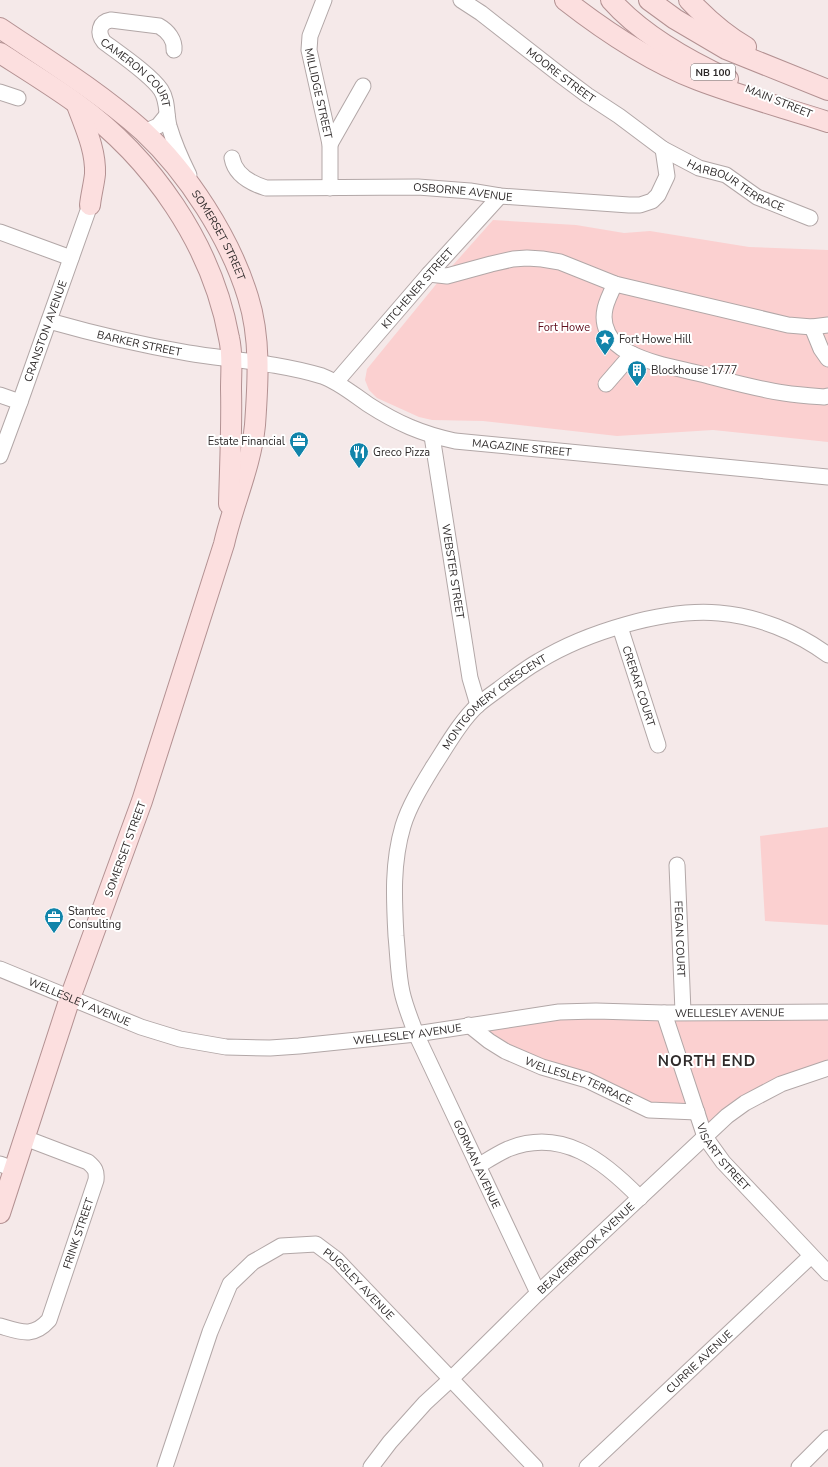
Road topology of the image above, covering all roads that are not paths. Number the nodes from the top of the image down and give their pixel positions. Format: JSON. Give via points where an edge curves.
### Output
{"nodes":[{"id":1,"x":324,"y":0,"type":"edge"},
{"id":2,"x":461,"y":0,"type":"edge"},
{"id":3,"x":565,"y":0,"type":"edge"},
{"id":4,"x":610,"y":0,"type":"edge"},
{"id":5,"x":649,"y":0,"type":"edge"},
{"id":6,"x":689,"y":0,"type":"edge"},
{"id":7,"x":0,"y":28,"type":"edge"},
{"id":8,"x":174,"y":50,"type":"dead end"},
{"id":9,"x":0,"y":53,"type":"edge"},
{"id":10,"x":363,"y":86,"type":"dead end"},
{"id":11,"x":823,"y":89,"type":"edge"},
{"id":12,"x":0,"y":92,"type":"edge"},
{"id":13,"x":18,"y":98,"type":"dead end"},
{"id":14,"x":76,"y":103,"type":"junction"},
{"id":15,"x":167,"y":115,"type":"junction"},
{"id":16,"x":828,"y":122,"type":"edge"},
{"id":17,"x":144,"y":132,"type":"junction"},
{"id":18,"x":330,"y":144,"type":"junction"},
{"id":19,"x":663,"y":149,"type":"junction"},
{"id":20,"x":232,"y":158,"type":"dead end"},
{"id":21,"x":330,"y":188,"type":"junction"},
{"id":22,"x":198,"y":196,"type":"junction"},
{"id":23,"x":500,"y":196,"type":"junction"},
{"id":24,"x":90,"y":205,"type":"joint"},
{"id":25,"x":810,"y":218,"type":"dead end"},
{"id":26,"x":0,"y":232,"type":"edge"},
{"id":27,"x":71,"y":258,"type":"junction"},
{"id":28,"x":429,"y":274,"type":"junction"},
{"id":29,"x":615,"y":284,"type":"junction"},
{"id":30,"x":49,"y":321,"type":"junction"},
{"id":31,"x":828,"y":325,"type":"edge"},
{"id":32,"x":812,"y":327,"type":"junction"},
{"id":33,"x":632,"y":354,"type":"junction"},
{"id":34,"x":231,"y":359,"type":"junction"},
{"id":35,"x":828,"y":359,"type":"edge"},
{"id":36,"x":258,"y":364,"type":"junction"},
{"id":37,"x":336,"y":382,"type":"junction"},
{"id":38,"x":606,"y":384,"type":"dead end"},
{"id":39,"x":0,"y":395,"type":"edge"},
{"id":40,"x":828,"y":396,"type":"edge"},
{"id":41,"x":20,"y":402,"type":"junction"},
{"id":42,"x":432,"y":436,"type":"junction"},
{"id":43,"x":0,"y":456,"type":"edge"},
{"id":44,"x":828,"y":477,"type":"edge"},
{"id":45,"x":228,"y":529,"type":"junction"},
{"id":46,"x":620,"y":627,"type":"junction"},
{"id":47,"x":828,"y":655,"type":"edge"},
{"id":48,"x":478,"y":705,"type":"junction"},
{"id":49,"x":658,"y":745,"type":"dead end"},
{"id":50,"x":677,"y":865,"type":"dead end"},
{"id":51,"x":0,"y":969,"type":"edge"},
{"id":52,"x":70,"y":998,"type":"junction"},
{"id":53,"x":683,"y":1012,"type":"junction"},
{"id":54,"x":828,"y":1012,"type":"edge"},
{"id":55,"x":664,"y":1013,"type":"junction"},
{"id":56,"x":468,"y":1025,"type":"junction"},
{"id":57,"x":416,"y":1034,"type":"junction"},
{"id":58,"x":828,"y":1068,"type":"edge"},
{"id":59,"x":697,"y":1112,"type":"junction"},
{"id":60,"x":25,"y":1138,"type":"junction"},
{"id":61,"x":705,"y":1138,"type":"junction"},
{"id":62,"x":478,"y":1166,"type":"junction"},
{"id":63,"x":7,"y":1167,"type":"edge"},
{"id":64,"x":640,"y":1198,"type":"junction"},
{"id":65,"x":0,"y":1213,"type":"edge"},
{"id":66,"x":811,"y":1256,"type":"junction"},
{"id":67,"x":828,"y":1274,"type":"edge"},
{"id":68,"x":538,"y":1293,"type":"junction"},
{"id":69,"x":0,"y":1326,"type":"edge"},
{"id":70,"x":452,"y":1379,"type":"junction"},
{"id":71,"x":828,"y":1438,"type":"edge"},
{"id":72,"x":807,"y":1464,"type":"edge"},
{"id":73,"x":165,"y":1467,"type":"edge"},
{"id":74,"x":371,"y":1467,"type":"edge"},
{"id":75,"x":535,"y":1467,"type":"edge"},
{"id":76,"x":587,"y":1467,"type":"edge"}],
"edges":[{"from":1,"to":18,"type":"street","name":"MILLIDGE STREET","via":[[310,36],[309,50]]},
{"from":2,"to":19,"type":"street","name":"MOORE STREET"},
{"from":3,"to":16,"type":"main road","via":[[612,35],[665,66],[698,80]]},
{"from":4,"to":16,"type":"main road","name":"MAIN STREET","number":"NB 100","via":[[637,24],[684,56],[743,86]]},
{"from":5,"to":11,"type":"main road","number":"NB 100","via":[[675,19],[726,49]]},
{"from":6,"to":11,"type":"main road","via":[[736,42]]},
{"from":7,"to":17,"type":"main road","name":"SOMERSET STREET","via":[[85,85]]},
{"from":8,"to":15,"type":"street","name":"CAMERON COURT","via":[[171,38],[159,26],[111,20],[100,28],[104,42],[158,86],[165,99]]},
{"from":9,"to":14,"type":"main road","name":"SOMERSET STREET"},
{"from":10,"to":18,"type":"street"},
{"from":12,"to":13,"type":"street"},
{"from":14,"to":24,"type":"main road","via":[[87,130],[94,160],[95,175]]},
{"from":14,"to":34,"type":"main road","name":"SOMERSET STREET","via":[[126,146],[154,177],[180,213],[212,278],[222,306],[230,338]]},
{"from":15,"to":17,"type":"street","name":"CAMERON COURT","via":[[158,126]]},
{"from":15,"to":22,"type":"street","name":"CAMERON COURT","via":[[182,162]]},
{"from":17,"to":22,"type":"main road","name":"SOMERSET STREET"},
{"from":18,"to":21,"type":"street","name":"MILLIDGE STREET"},
{"from":19,"to":23,"type":"street","name":"OSBORNE AVENUE","via":[[667,176],[658,195],[652,201],[640,205]]},
{"from":19,"to":25,"type":"street","name":"HARBOUR TERRACE","via":[[699,168],[726,175],[757,196]]},
{"from":20,"to":21,"type":"street","name":"OSBORNE AVENUE","via":[[239,174],[252,183],[266,188]]},
{"from":21,"to":23,"type":"street","name":"OSBORNE AVENUE","via":[[418,187]]},
{"from":22,"to":36,"type":"main road","name":"SOMERSET STREET","via":[[238,269],[248,298]]},
{"from":23,"to":28,"type":"street","name":"KITCHENER STREET"},
{"from":24,"to":27,"type":"street","name":"CRANSTON AVENUE"},
{"from":26,"to":27,"type":"street"},
{"from":27,"to":30,"type":"street","name":"CRANSTON AVENUE"},
{"from":28,"to":29,"type":"street","via":[[447,276],[513,259],[527,258],[560,262]]},
{"from":28,"to":37,"type":"street","name":"KITCHENER STREET"},
{"from":29,"to":32,"type":"street","via":[[788,325]]},
{"from":29,"to":33,"type":"street","via":[[606,302],[605,325],[613,341]]},
{"from":30,"to":34,"type":"street","name":"BARKER STREET","via":[[122,340]]},
{"from":30,"to":41,"type":"street","name":"CRANSTON AVENUE"},
{"from":31,"to":32,"type":"street"},
{"from":32,"to":35,"type":"street"},
{"from":33,"to":38,"type":"street"},
{"from":33,"to":40,"type":"street","via":[[654,363],[785,393]]},
{"from":34,"to":36,"type":"street","name":"MAGAZINE STREET"},
{"from":34,"to":45,"type":"main road","name":"SOMERSET STREET","via":[[232,421]]},
{"from":36,"to":37,"type":"street","name":"MAGAZINE STREET","via":[[291,369]]},
{"from":36,"to":45,"type":"main road","name":"SOMERSET STREET","via":[[254,427],[246,472]]},
{"from":37,"to":42,"type":"street","name":"MAGAZINE STREET","via":[[387,416]]},
{"from":39,"to":41,"type":"street"},
{"from":41,"to":43,"type":"street","name":"CRANSTON AVENUE"},
{"from":42,"to":44,"type":"street","name":"MAGAZINE STREET","via":[[478,444]]},
{"from":42,"to":48,"type":"street","name":"WEBSTER STREET","via":[[470,678]]},
{"from":45,"to":52,"type":"main road","name":"SOMERSET STREET","via":[[142,801]]},
{"from":46,"to":47,"type":"street","name":"MONTGOMERY CRESCENT","via":[[678,614],[718,613],[761,621],[803,639]]},
{"from":46,"to":48,"type":"street","name":"MONTGOMERY CRESCENT","via":[[590,637],[539,661]]},
{"from":46,"to":49,"type":"street","name":"CRERAR COURT"},
{"from":48,"to":57,"type":"street","name":"MONTGOMERY CRESCENT","via":[[455,733],[424,781],[403,824],[396,851],[394,894],[399,970]]},
{"from":50,"to":53,"type":"street","name":"FEGAN COURT"},
{"from":51,"to":52,"type":"street","name":"WELLESLEY AVENUE"},
{"from":52,"to":57,"type":"street","name":"WELLESLEY AVENUE","via":[[162,1034],[226,1047],[270,1048]]},
{"from":52,"to":60,"type":"main road","name":"SOMERSET STREET"},
{"from":53,"to":54,"type":"street","name":"WELLESLEY AVENUE"},
{"from":53,"to":55,"type":"street","name":"WELLESLEY AVENUE"},
{"from":55,"to":56,"type":"street","name":"WELLESLEY AVENUE","via":[[559,1012]]},
{"from":55,"to":59,"type":"street","name":"VISART STREET"},
{"from":56,"to":57,"type":"street","name":"WELLESLEY AVENUE"},
{"from":56,"to":59,"type":"street","name":"WELLESLEY TERRACE","via":[[505,1051],[542,1067],[587,1080],[649,1110]]},
{"from":57,"to":62,"type":"street","name":"GORMAN AVENUE"},
{"from":58,"to":61,"type":"street","name":"BEAVERBROOK AVENUE","via":[[763,1093],[727,1116]]},
{"from":59,"to":61,"type":"street","name":"VISART STREET"},
{"from":60,"to":63,"type":"main road","name":"SOMERSET STREET"},
{"from":60,"to":69,"type":"street","name":"FRINK STREET","via":[[88,1162],[94,1167],[96,1180],[49,1320],[34,1332],[23,1333]]},
{"from":61,"to":64,"type":"street","name":"BEAVERBROOK AVENUE"},
{"from":61,"to":66,"type":"street","name":"VISART STREET","via":[[723,1162]]},
{"from":62,"to":64,"type":"street","via":[[518,1146],[540,1142],[562,1144],[592,1157]]},
{"from":62,"to":68,"type":"street","name":"GORMAN AVENUE"},
{"from":63,"to":65,"type":"main road","name":"SOMERSET STREET"},
{"from":64,"to":68,"type":"street","name":"BEAVERBROOK AVENUE"},
{"from":66,"to":67,"type":"street","name":"VISART STREET"},
{"from":66,"to":76,"type":"street","name":"CURRIE AVENUE"},
{"from":68,"to":70,"type":"street","name":"BEAVERBROOK AVENUE"},
{"from":70,"to":73,"type":"street","name":"PUGSLEY AVENUE","via":[[336,1259],[316,1244],[281,1246],[253,1262],[230,1284],[210,1332]]},
{"from":70,"to":74,"type":"street","name":"BEAVERBROOK AVENUE","via":[[404,1425]]},
{"from":70,"to":75,"type":"street","name":"PUGSLEY AVENUE"},
{"from":71,"to":72,"type":"street"}]}
